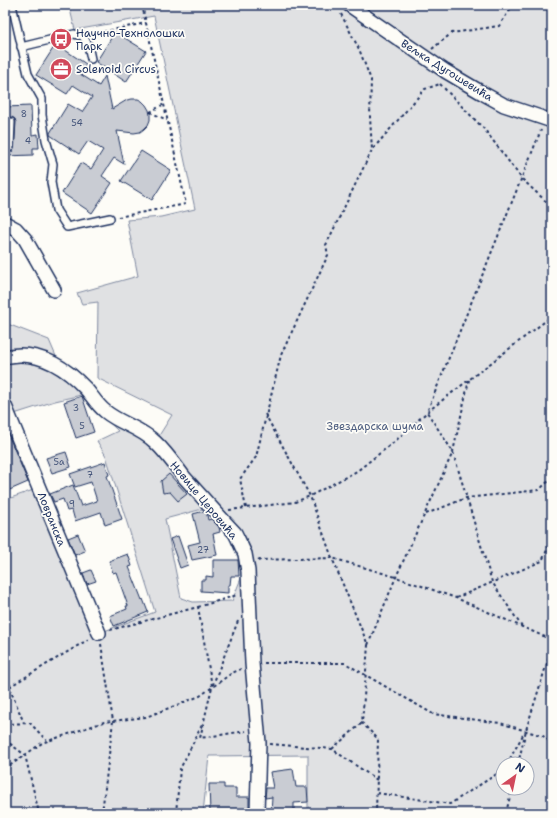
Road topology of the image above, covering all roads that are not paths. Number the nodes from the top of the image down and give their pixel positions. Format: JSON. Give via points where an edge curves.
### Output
{"nodes":[{"id":1,"x":12,"y":5,"type":"edge"},
{"id":2,"x":345,"y":7,"type":"edge"},
{"id":3,"x":21,"y":47,"type":"junction"},
{"id":4,"x":91,"y":59,"type":"dead end"},
{"id":5,"x":549,"y":120,"type":"edge"},
{"id":6,"x":11,"y":122,"type":"dead end"},
{"id":7,"x":5,"y":147,"type":"edge"},
{"id":8,"x":110,"y":218,"type":"road end"},
{"id":9,"x":5,"y":224,"type":"edge"},
{"id":10,"x":54,"y":290,"type":"dead end"},
{"id":11,"x":5,"y":357,"type":"edge"},
{"id":12,"x":5,"y":406,"type":"edge"},
{"id":13,"x":99,"y":633,"type":"road end"},
{"id":14,"x":257,"y":813,"type":"edge"}],
"edges":[{"from":1,"to":3,"type":"lane"},
{"from":2,"to":5,"type":"street","name":"Вељка Дугошевића","via":[[484,94],[504,105]]},
{"from":3,"to":4,"type":"lane","via":[[72,34],[83,36]]},
{"from":3,"to":8,"type":"lane","via":[[28,74],[42,99],[46,140],[53,164],[51,182],[56,210],[67,227]]},
{"from":6,"to":7,"type":"lane","via":[[10,147]]},
{"from":9,"to":10,"type":"street","via":[[16,229],[25,238]]},
{"from":11,"to":14,"type":"street","name":"Новице Церовића","via":[[32,356],[54,364],[70,375],[110,416],[137,429],[155,442],[238,539],[245,554],[248,571],[259,743]]},
{"from":12,"to":13,"type":"street","name":"Ловранска"}]}
